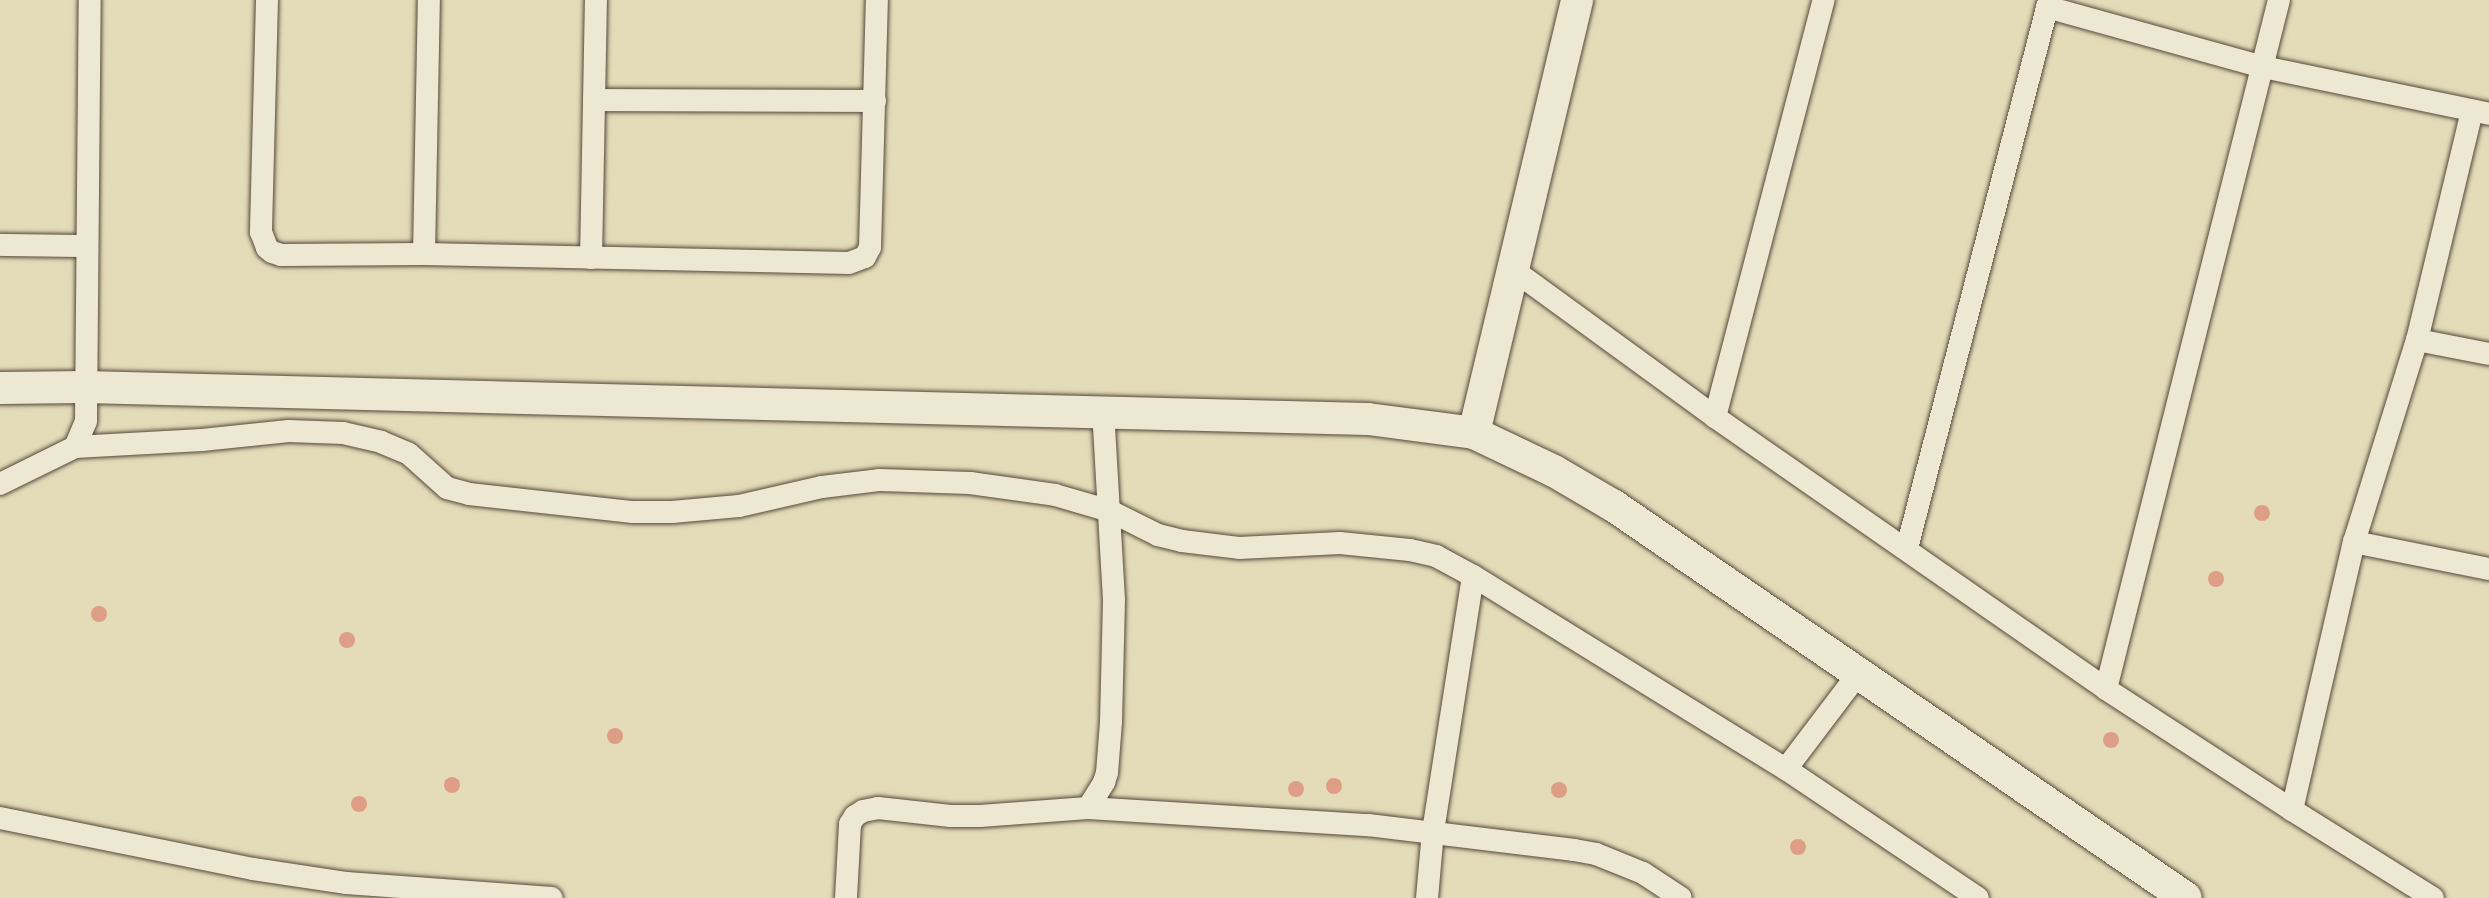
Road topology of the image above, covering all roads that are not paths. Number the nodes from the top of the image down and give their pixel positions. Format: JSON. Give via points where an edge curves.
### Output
{"nodes":[{"id":1,"x":90,"y":0,"type":"edge"},
{"id":2,"x":267,"y":0,"type":"edge"},
{"id":3,"x":429,"y":0,"type":"edge"},
{"id":4,"x":596,"y":0,"type":"edge"},
{"id":5,"x":878,"y":0,"type":"edge"},
{"id":6,"x":1577,"y":0,"type":"edge"},
{"id":7,"x":1824,"y":0,"type":"edge"},
{"id":8,"x":2279,"y":0,"type":"edge"},
{"id":9,"x":2048,"y":3,"type":"edge"},
{"id":10,"x":2263,"y":67,"type":"junction"},
{"id":11,"x":594,"y":100,"type":"junction"},
{"id":12,"x":875,"y":101,"type":"junction"},
{"id":13,"x":2480,"y":113,"type":"edge"},
{"id":14,"x":0,"y":244,"type":"edge"},
{"id":15,"x":87,"y":246,"type":"junction"},
{"id":16,"x":424,"y":254,"type":"junction"},
{"id":17,"x":591,"y":258,"type":"junction"},
{"id":18,"x":1515,"y":271,"type":"junction"},
{"id":19,"x":2417,"y":340,"type":"junction"},
{"id":20,"x":2489,"y":354,"type":"edge"},
{"id":21,"x":85,"y":387,"type":"junction"},
{"id":22,"x":0,"y":388,"type":"edge"},
{"id":23,"x":1103,"y":412,"type":"junction"},
{"id":24,"x":1715,"y":417,"type":"junction"},
{"id":25,"x":1474,"y":433,"type":"junction"},
{"id":26,"x":75,"y":447,"type":"junction"},
{"id":27,"x":0,"y":484,"type":"edge"},
{"id":28,"x":1110,"y":510,"type":"junction"},
{"id":29,"x":2354,"y":542,"type":"junction"},
{"id":30,"x":1907,"y":548,"type":"junction"},
{"id":31,"x":2489,"y":569,"type":"edge"},
{"id":32,"x":1473,"y":576,"type":"junction"},
{"id":33,"x":1858,"y":674,"type":"junction"},
{"id":34,"x":2106,"y":689,"type":"junction"},
{"id":35,"x":1786,"y":769,"type":"junction"},
{"id":36,"x":1088,"y":808,"type":"junction"},
{"id":37,"x":2292,"y":810,"type":"junction"},
{"id":38,"x":0,"y":818,"type":"edge"},
{"id":39,"x":1433,"y":831,"type":"junction"},
{"id":40,"x":551,"y":898,"type":"edge"},
{"id":41,"x":846,"y":898,"type":"edge"},
{"id":42,"x":1427,"y":898,"type":"edge"},
{"id":43,"x":1681,"y":898,"type":"edge"},
{"id":44,"x":1978,"y":898,"type":"edge"},
{"id":45,"x":2186,"y":898,"type":"edge"},
{"id":46,"x":2433,"y":898,"type":"edge"}],
"edges":[{"from":1,"to":15,"type":"street"},
{"from":2,"to":16,"type":"street","via":[[261,232],[267,248],[281,255]]},
{"from":3,"to":16,"type":"street"},
{"from":4,"to":11,"type":"street"},
{"from":5,"to":12,"type":"street"},
{"from":6,"to":18,"type":"street"},
{"from":7,"to":24,"type":"street"},
{"from":8,"to":10,"type":"street"},
{"from":9,"to":10,"type":"street"},
{"from":9,"to":30,"type":"street"},
{"from":10,"to":13,"type":"street"},
{"from":10,"to":34,"type":"street"},
{"from":11,"to":12,"type":"street"},
{"from":11,"to":17,"type":"street"},
{"from":12,"to":17,"type":"street","via":[[870,247],[859,261]]},
{"from":13,"to":19,"type":"street"},
{"from":14,"to":15,"type":"street"},
{"from":15,"to":21,"type":"street"},
{"from":16,"to":17,"type":"street"},
{"from":18,"to":24,"type":"street"},
{"from":18,"to":25,"type":"street"},
{"from":19,"to":20,"type":"street"},
{"from":19,"to":29,"type":"street"},
{"from":21,"to":22,"type":"street"},
{"from":21,"to":23,"type":"street"},
{"from":21,"to":26,"type":"street","via":[[86,421]]},
{"from":23,"to":25,"type":"street","via":[[1368,419]]},
{"from":23,"to":28,"type":"street"},
{"from":24,"to":30,"type":"street"},
{"from":25,"to":33,"type":"street","via":[[1554,471],[1614,506]]},
{"from":26,"to":27,"type":"street"},
{"from":26,"to":28,"type":"street","via":[[202,441],[289,431],[343,433],[409,454],[447,488],[469,494],[633,512],[739,506],[822,487],[879,480],[970,483],[1055,495]]},
{"from":28,"to":32,"type":"street","via":[[1158,535],[1182,541],[1239,548],[1340,543],[1410,550],[1447,561]]},
{"from":28,"to":36,"type":"street","via":[[1114,600],[1107,772]]},
{"from":29,"to":31,"type":"street"},
{"from":29,"to":37,"type":"street"},
{"from":30,"to":34,"type":"street"},
{"from":32,"to":35,"type":"street"},
{"from":32,"to":39,"type":"street"},
{"from":33,"to":35,"type":"street"},
{"from":33,"to":45,"type":"street"},
{"from":34,"to":37,"type":"street"},
{"from":35,"to":44,"type":"street"},
{"from":36,"to":39,"type":"street"},
{"from":36,"to":41,"type":"street","via":[[981,816],[878,808],[863,811],[850,824]]},
{"from":37,"to":46,"type":"street"},
{"from":38,"to":40,"type":"street","via":[[335,882]]},
{"from":39,"to":42,"type":"street"},
{"from":39,"to":43,"type":"street","via":[[1596,854],[1643,873]]}]}
